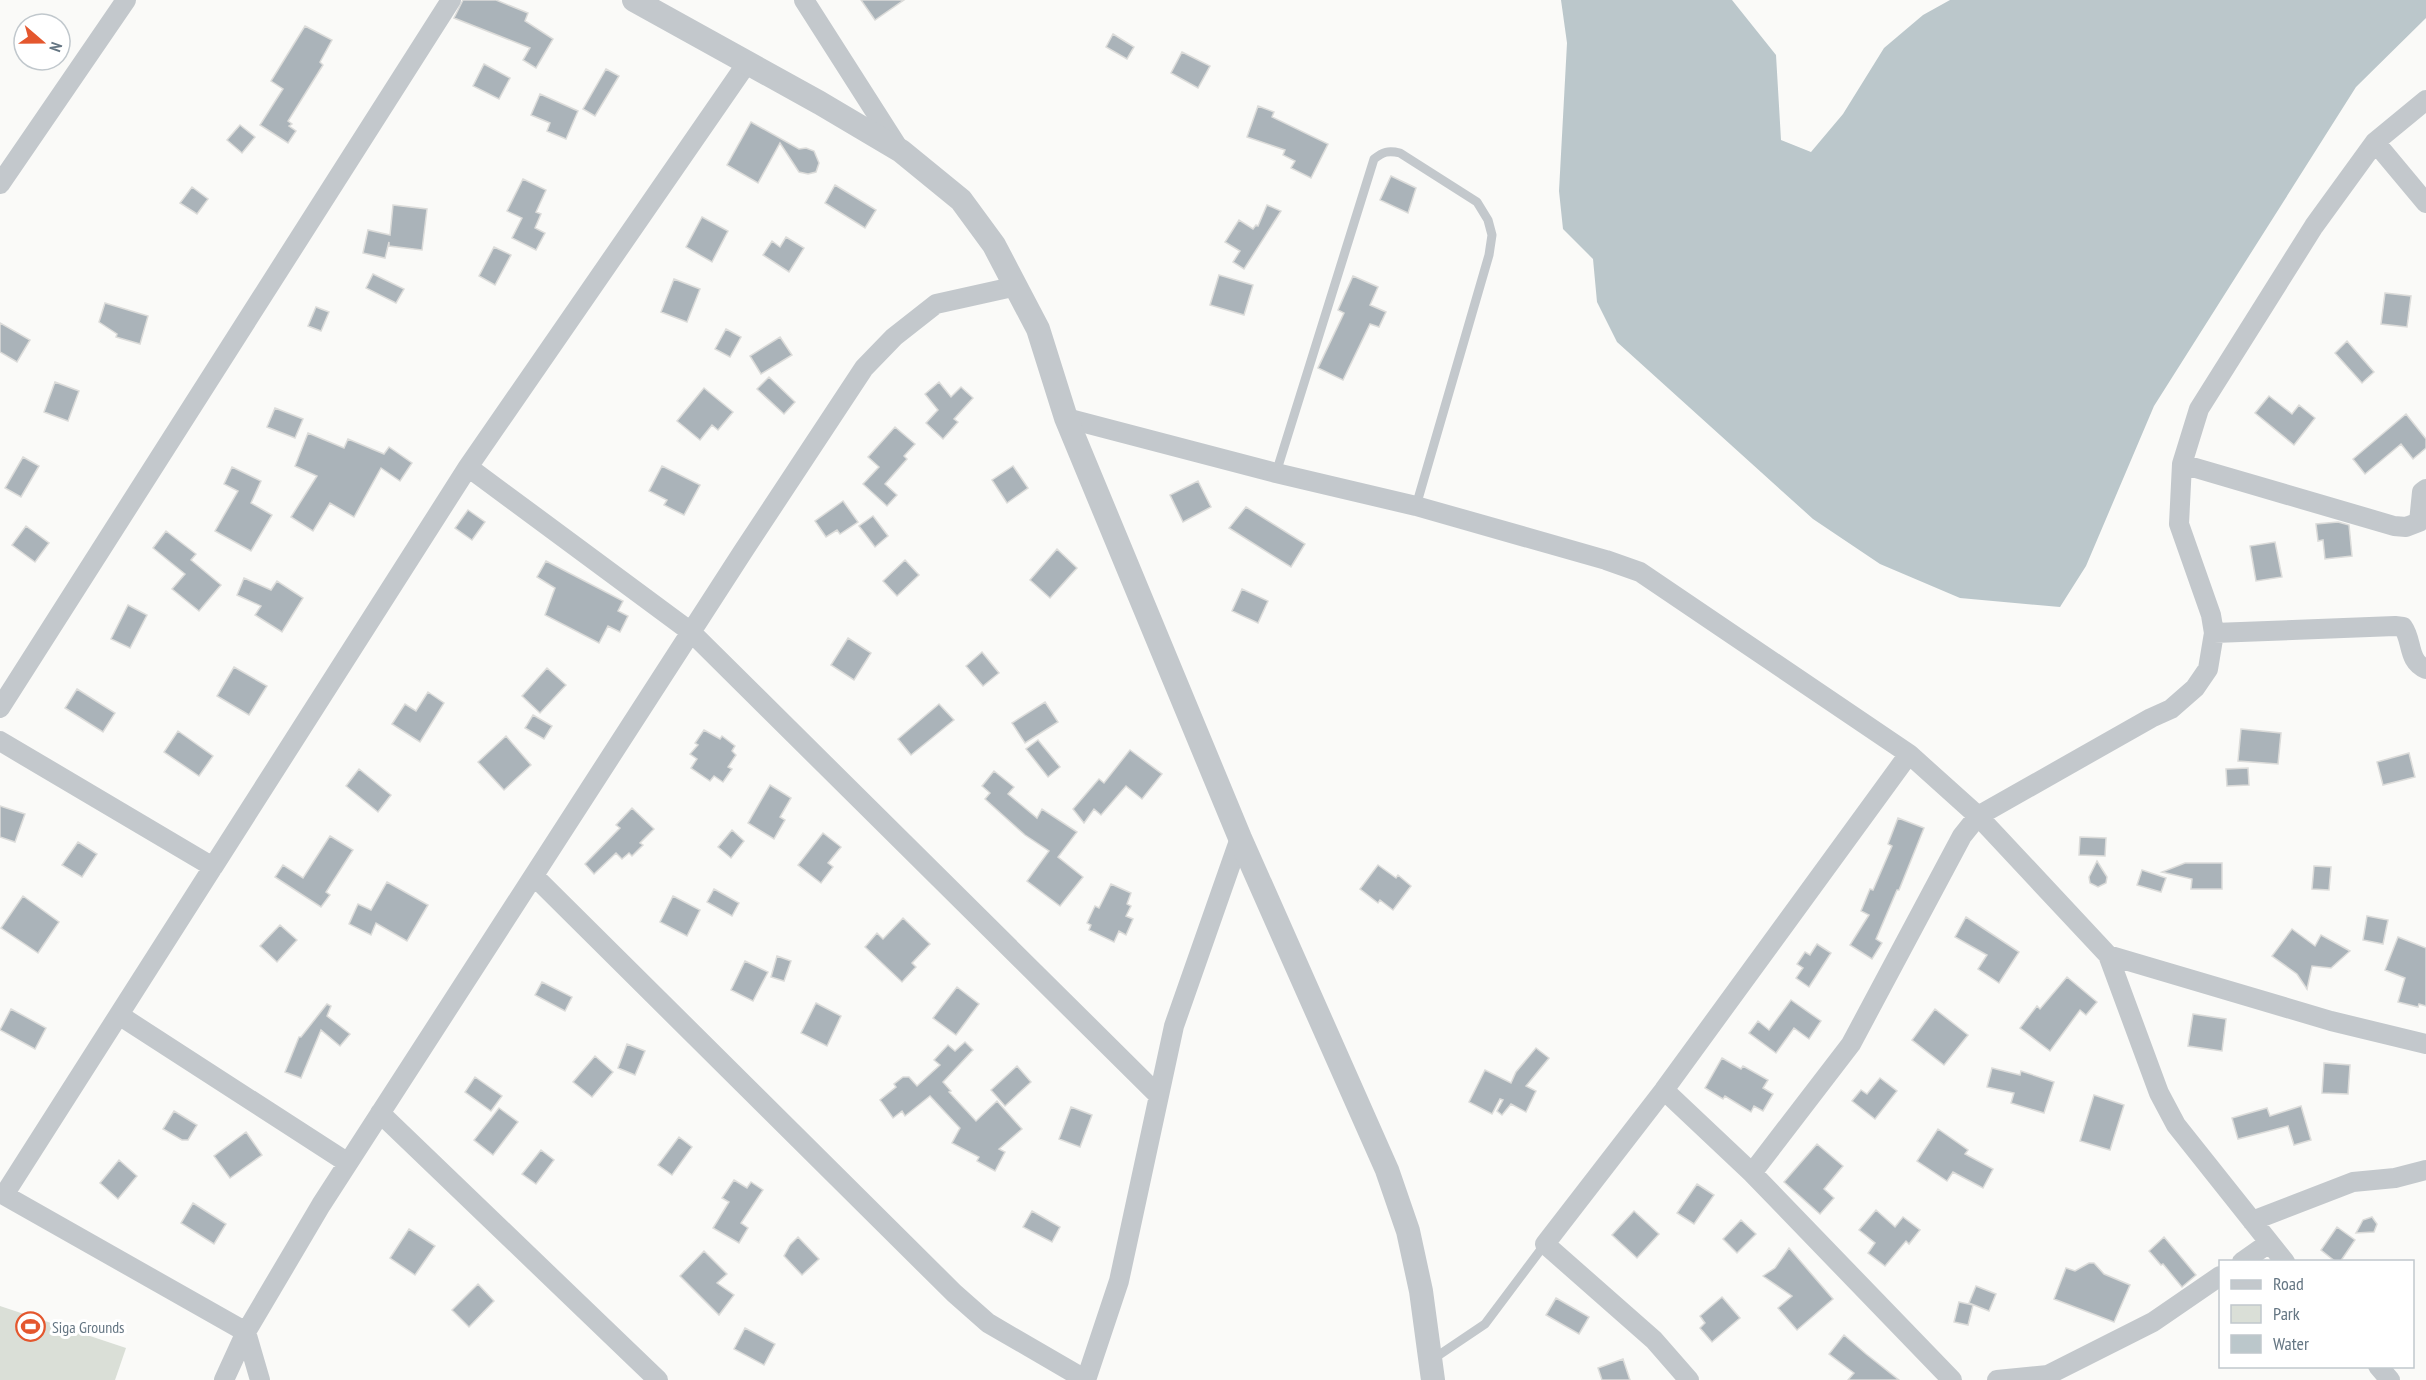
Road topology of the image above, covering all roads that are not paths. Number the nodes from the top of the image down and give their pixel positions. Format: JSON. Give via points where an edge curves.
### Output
{"nodes":[{"id":1,"x":126,"y":0,"type":"edge"},
{"id":2,"x":452,"y":0,"type":"edge"},
{"id":3,"x":634,"y":0,"type":"edge"},
{"id":4,"x":804,"y":0,"type":"edge"},
{"id":5,"x":747,"y":63,"type":"junction"},
{"id":6,"x":2426,"y":100,"type":"edge"},
{"id":7,"x":2375,"y":142,"type":"junction"},
{"id":8,"x":901,"y":151,"type":"junction"},
{"id":9,"x":0,"y":184,"type":"edge"},
{"id":10,"x":2426,"y":203,"type":"edge"},
{"id":11,"x":1017,"y":286,"type":"junction"},
{"id":12,"x":1066,"y":418,"type":"junction"},
{"id":13,"x":2182,"y":464,"type":"junction"},
{"id":14,"x":468,"y":467,"type":"junction"},
{"id":15,"x":1276,"y":472,"type":"junction"},
{"id":16,"x":2426,"y":489,"type":"edge"},
{"id":17,"x":1416,"y":506,"type":"junction"},
{"id":18,"x":691,"y":632,"type":"junction"},
{"id":19,"x":2214,"y":633,"type":"junction"},
{"id":20,"x":2426,"y":669,"type":"edge"},
{"id":21,"x":0,"y":708,"type":"edge"},
{"id":22,"x":0,"y":741,"type":"edge"},
{"id":23,"x":1909,"y":754,"type":"junction"},
{"id":24,"x":1978,"y":816,"type":"junction"},
{"id":25,"x":1240,"y":838,"type":"junction"},
{"id":26,"x":213,"y":867,"type":"junction"},
{"id":27,"x":534,"y":876,"type":"junction"},
{"id":28,"x":2108,"y":955,"type":"junction"},
{"id":29,"x":119,"y":1015,"type":"junction"},
{"id":30,"x":2426,"y":1044,"type":"edge"},
{"id":31,"x":1665,"y":1090,"type":"junction"},
{"id":32,"x":1159,"y":1096,"type":"junction"},
{"id":33,"x":381,"y":1113,"type":"junction"},
{"id":34,"x":348,"y":1164,"type":"junction"},
{"id":35,"x":2426,"y":1170,"type":"edge"},
{"id":36,"x":1752,"y":1173,"type":"junction"},
{"id":37,"x":2,"y":1194,"type":"edge"},
{"id":38,"x":2252,"y":1221,"type":"junction"},
{"id":39,"x":2269,"y":1243,"type":"junction"},
{"id":40,"x":1545,"y":1244,"type":"junction"},
{"id":41,"x":2245,"y":1260,"type":"edge"},
{"id":42,"x":2283,"y":1260,"type":"edge"},
{"id":43,"x":2219,"y":1277,"type":"edge"},
{"id":44,"x":246,"y":1332,"type":"junction"},
{"id":45,"x":2380,"y":1368,"type":"edge"},
{"id":46,"x":1432,"y":1370,"type":"edge"},
{"id":47,"x":2050,"y":1377,"type":"edge"},
{"id":48,"x":224,"y":1380,"type":"edge"},
{"id":49,"x":260,"y":1380,"type":"edge"},
{"id":50,"x":658,"y":1380,"type":"edge"},
{"id":51,"x":1086,"y":1380,"type":"edge"},
{"id":52,"x":1689,"y":1380,"type":"edge"},
{"id":53,"x":1952,"y":1380,"type":"edge"},
{"id":54,"x":1997,"y":1380,"type":"edge"},
{"id":55,"x":2390,"y":1380,"type":"edge"}],
"edges":[{"from":1,"to":9,"type":"street"},
{"from":2,"to":21,"type":"street"},
{"from":3,"to":5,"type":"street"},
{"from":4,"to":8,"type":"street"},
{"from":5,"to":8,"type":"street"},
{"from":5,"to":14,"type":"street"},
{"from":6,"to":7,"type":"street"},
{"from":7,"to":10,"type":"street"},
{"from":7,"to":13,"type":"street","via":[[2314,226],[2199,409]]},
{"from":8,"to":11,"type":"street","via":[[961,200],[994,245]]},
{"from":11,"to":12,"type":"street","via":[[1038,328]]},
{"from":11,"to":18,"type":"street","via":[[936,304],[876,354]]},
{"from":12,"to":15,"type":"street"},
{"from":12,"to":25,"type":"street"},
{"from":13,"to":16,"type":"street","via":[[2394,526],[2419,522],[2422,492]]},
{"from":13,"to":19,"type":"street","via":[[2179,524]]},
{"from":14,"to":18,"type":"street"},
{"from":14,"to":26,"type":"street"},
{"from":15,"to":17,"type":"street"},
{"from":15,"to":17,"type":"lane","via":[[1374,159],[1383,152],[1400,153],[1477,202],[1492,236]]},
{"from":17,"to":23,"type":"street","via":[[1640,572]]},
{"from":18,"to":27,"type":"street"},
{"from":18,"to":32,"type":"street"},
{"from":19,"to":20,"type":"street","via":[[2403,627],[2412,656]]},
{"from":19,"to":24,"type":"street","via":[[2208,669],[2195,688],[2171,709]]},
{"from":22,"to":26,"type":"street"},
{"from":23,"to":24,"type":"street"},
{"from":23,"to":31,"type":"street"},
{"from":24,"to":28,"type":"street"},
{"from":24,"to":36,"type":"street","via":[[1962,836],[1851,1044]]},
{"from":25,"to":32,"type":"street","via":[[1174,1026]]},
{"from":25,"to":46,"type":"street","via":[[1387,1170],[1408,1231]]},
{"from":26,"to":29,"type":"street"},
{"from":27,"to":33,"type":"street"},
{"from":27,"to":51,"type":"street","via":[[954,1293],[988,1323]]},
{"from":28,"to":30,"type":"street","via":[[2331,1021]]},
{"from":28,"to":38,"type":"street","via":[[2159,1093],[2176,1125]]},
{"from":29,"to":34,"type":"street"},
{"from":29,"to":37,"type":"street"},
{"from":31,"to":36,"type":"street"},
{"from":31,"to":40,"type":"street"},
{"from":32,"to":51,"type":"street","via":[[1119,1281]]},
{"from":33,"to":34,"type":"street"},
{"from":33,"to":50,"type":"street"},
{"from":34,"to":44,"type":"street"},
{"from":35,"to":38,"type":"street","via":[[2396,1178],[2353,1182]]},
{"from":36,"to":53,"type":"street"},
{"from":37,"to":44,"type":"street"},
{"from":38,"to":39,"type":"street"},
{"from":39,"to":41,"type":"street"},
{"from":39,"to":42,"type":"street"},
{"from":40,"to":46,"type":"lane","via":[[1485,1324]]},
{"from":40,"to":52,"type":"street","via":[[1654,1340]]},
{"from":43,"to":47,"type":"street","via":[[2153,1322]]},
{"from":44,"to":48,"type":"street"},
{"from":44,"to":49,"type":"street"},
{"from":45,"to":55,"type":"street"},
{"from":47,"to":54,"type":"street"}]}
